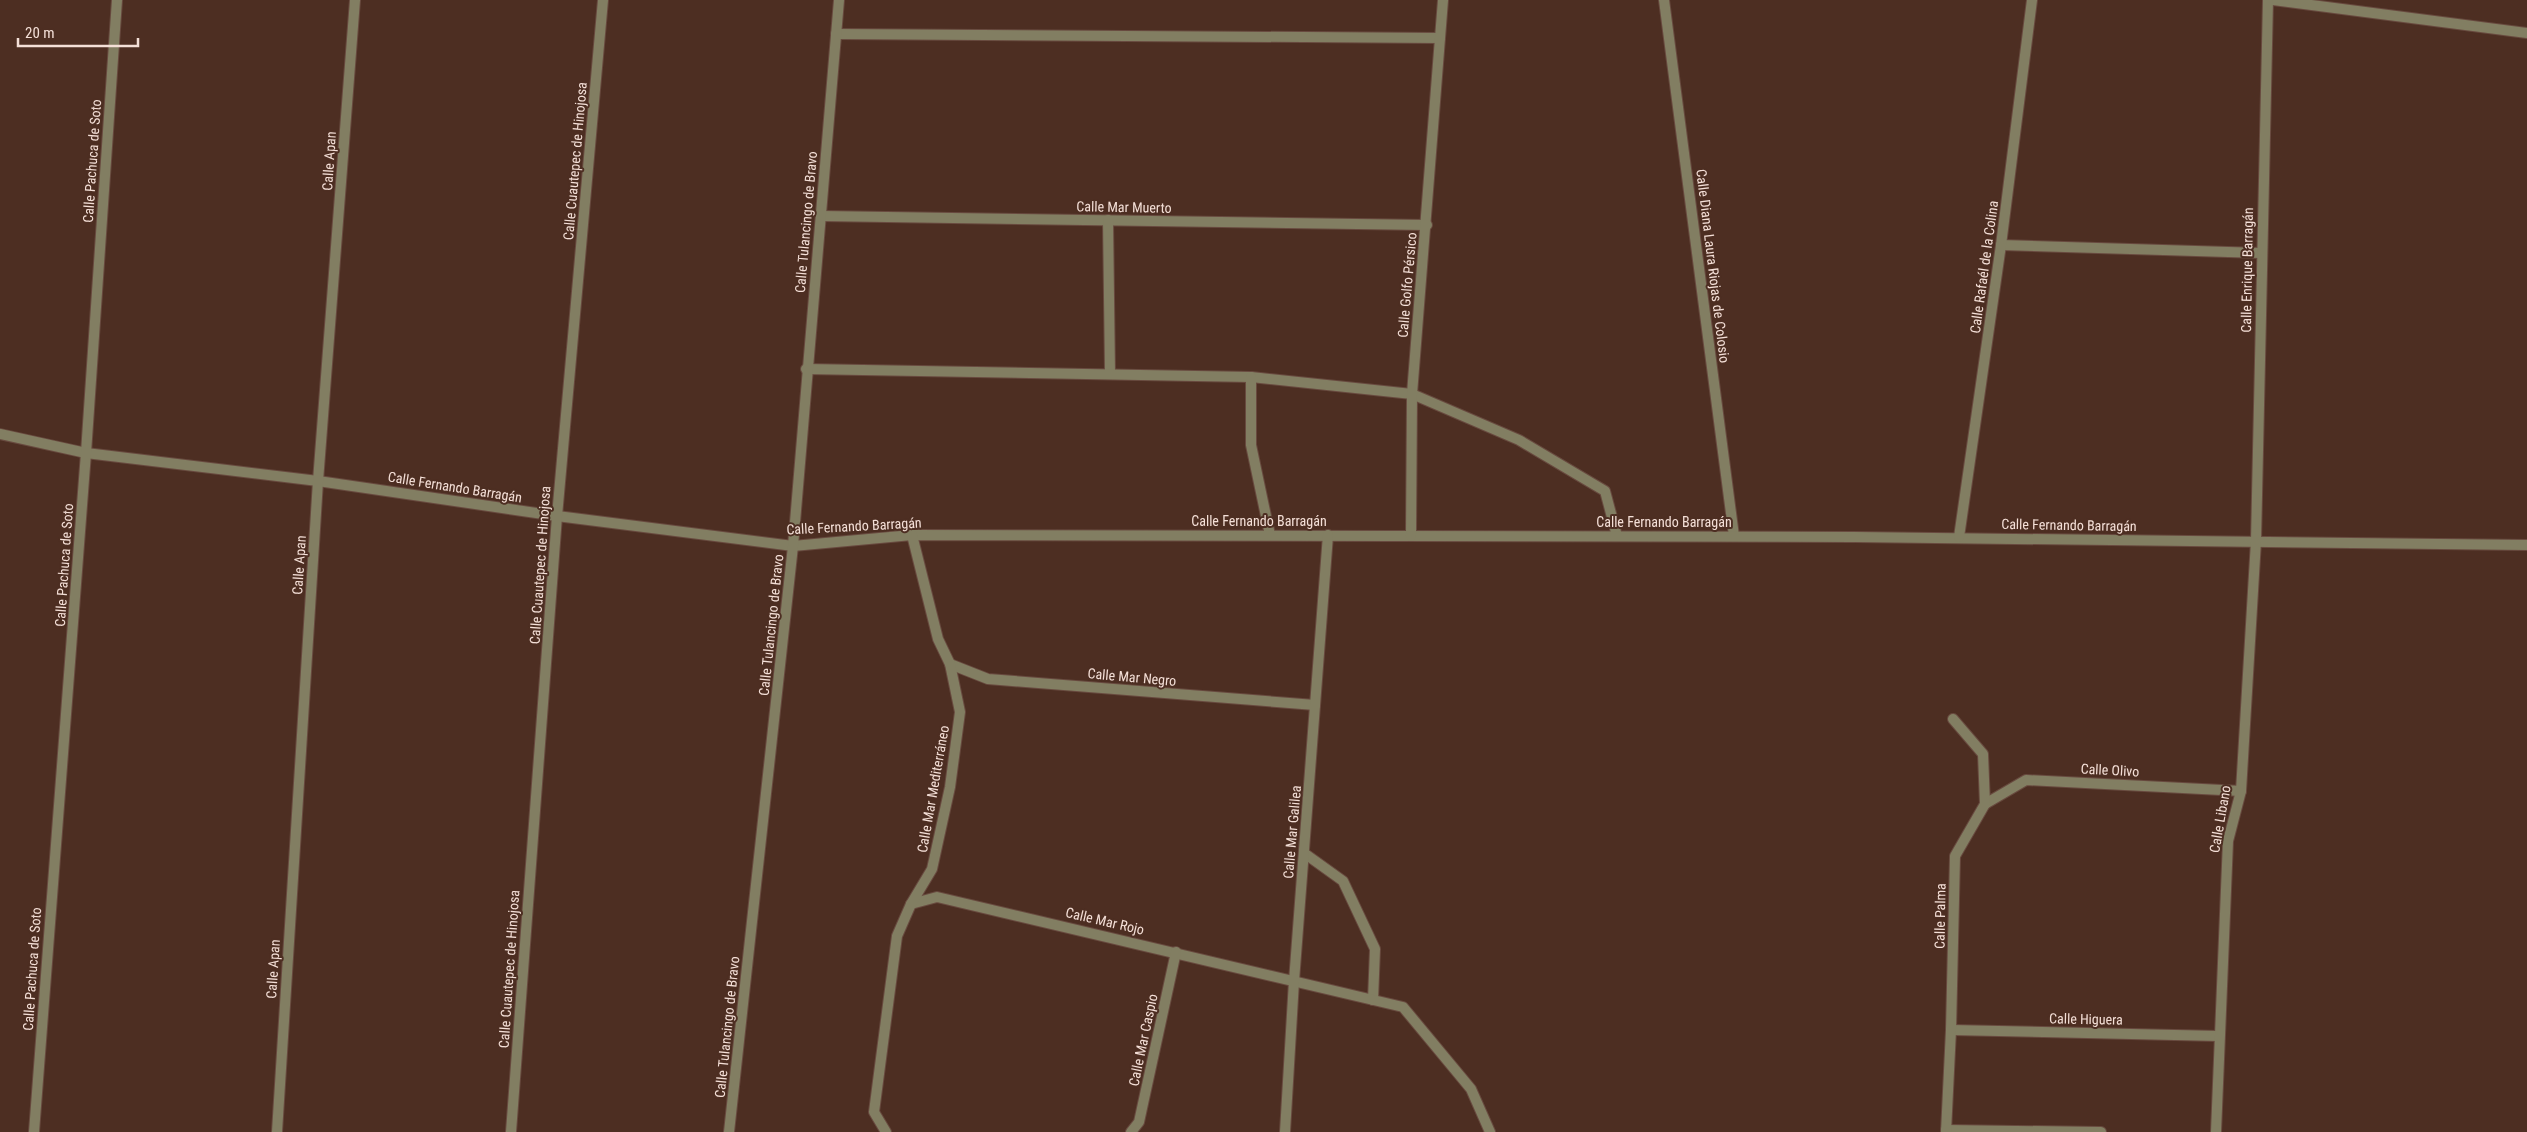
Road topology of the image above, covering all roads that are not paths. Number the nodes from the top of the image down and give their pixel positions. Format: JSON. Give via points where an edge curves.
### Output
{"nodes":[{"id":1,"x":117,"y":0,"type":"edge"},
{"id":2,"x":355,"y":0,"type":"edge"},
{"id":3,"x":603,"y":0,"type":"edge"},
{"id":4,"x":839,"y":0,"type":"edge"},
{"id":5,"x":1443,"y":0,"type":"edge"},
{"id":6,"x":1664,"y":0,"type":"edge"},
{"id":7,"x":2032,"y":0,"type":"edge"},
{"id":8,"x":2268,"y":0,"type":"edge"},
{"id":9,"x":2273,"y":0,"type":"edge"},
{"id":10,"x":2344,"y":4,"type":"edge"},
{"id":11,"x":2527,"y":33,"type":"edge"},
{"id":12,"x":836,"y":34,"type":"junction"},
{"id":13,"x":1440,"y":38,"type":"junction"},
{"id":14,"x":821,"y":216,"type":"junction"},
{"id":15,"x":1108,"y":220,"type":"junction"},
{"id":16,"x":1426,"y":225,"type":"junction"},
{"id":17,"x":2001,"y":245,"type":"junction"},
{"id":18,"x":2261,"y":253,"type":"junction"},
{"id":19,"x":806,"y":370,"type":"junction"},
{"id":20,"x":1110,"y":374,"type":"junction"},
{"id":21,"x":1250,"y":377,"type":"junction"},
{"id":22,"x":1412,"y":394,"type":"junction"},
{"id":23,"x":0,"y":434,"type":"edge"},
{"id":24,"x":86,"y":453,"type":"junction"},
{"id":25,"x":318,"y":481,"type":"junction"},
{"id":26,"x":557,"y":516,"type":"junction"},
{"id":27,"x":912,"y":535,"type":"junction"},
{"id":28,"x":1270,"y":535,"type":"junction"},
{"id":29,"x":1328,"y":535,"type":"junction"},
{"id":30,"x":1411,"y":536,"type":"junction"},
{"id":31,"x":1617,"y":536,"type":"junction"},
{"id":32,"x":1734,"y":536,"type":"junction"},
{"id":33,"x":1959,"y":537,"type":"junction"},
{"id":34,"x":2256,"y":540,"type":"junction"},
{"id":35,"x":2527,"y":545,"type":"edge"},
{"id":36,"x":793,"y":546,"type":"junction"},
{"id":37,"x":950,"y":664,"type":"junction"},
{"id":38,"x":1315,"y":706,"type":"junction"},
{"id":39,"x":1953,"y":719,"type":"dead end"},
{"id":40,"x":2241,"y":791,"type":"junction"},
{"id":41,"x":1985,"y":804,"type":"junction"},
{"id":42,"x":1304,"y":853,"type":"junction"},
{"id":43,"x":911,"y":904,"type":"junction"},
{"id":44,"x":1176,"y":952,"type":"junction"},
{"id":45,"x":1294,"y":982,"type":"junction"},
{"id":46,"x":1374,"y":1000,"type":"junction"},
{"id":47,"x":1951,"y":1030,"type":"junction"},
{"id":48,"x":2219,"y":1036,"type":"junction"},
{"id":49,"x":1946,"y":1131,"type":"edge"},
{"id":50,"x":34,"y":1132,"type":"edge"},
{"id":51,"x":277,"y":1132,"type":"edge"},
{"id":52,"x":511,"y":1132,"type":"edge"},
{"id":53,"x":729,"y":1132,"type":"edge"},
{"id":54,"x":886,"y":1132,"type":"edge"},
{"id":55,"x":1131,"y":1132,"type":"edge"},
{"id":56,"x":1285,"y":1132,"type":"edge"},
{"id":57,"x":1490,"y":1132,"type":"edge"},
{"id":58,"x":2064,"y":1132,"type":"edge"},
{"id":59,"x":2101,"y":1132,"type":"edge"},
{"id":60,"x":2216,"y":1132,"type":"edge"}],
"edges":[{"from":1,"to":24,"type":"street","name":"Calle Pachuca de Soto"},
{"from":2,"to":25,"type":"street","name":"Calle Apan"},
{"from":3,"to":26,"type":"street","name":"Calle Cuautepec de Hinojosa"},
{"from":4,"to":12,"type":"street","name":"Calle Tulancingo de Bravo"},
{"from":5,"to":13,"type":"street","name":"Calle Golfo Pérsico"},
{"from":6,"to":32,"type":"street","name":"Calle Diana Laura Riojas de Colosio"},
{"from":7,"to":17,"type":"street","name":"Calle Rafaél de la Colina"},
{"from":8,"to":18,"type":"street","name":"Calle Enrique Barragán"},
{"from":9,"to":10,"type":"street"},
{"from":10,"to":11,"type":"street"},
{"from":12,"to":13,"type":"street"},
{"from":12,"to":14,"type":"street","name":"Calle Tulancingo de Bravo"},
{"from":13,"to":16,"type":"street","name":"Calle Golfo Pérsico"},
{"from":14,"to":15,"type":"street","name":"Calle Mar Muerto"},
{"from":14,"to":19,"type":"street","name":"Calle Tulancingo de Bravo"},
{"from":15,"to":16,"type":"street","name":"Calle Mar Muerto"},
{"from":15,"to":20,"type":"street"},
{"from":16,"to":22,"type":"street","name":"Calle Golfo Pérsico"},
{"from":17,"to":18,"type":"street"},
{"from":17,"to":33,"type":"street","name":"Calle Rafaél de la Colina"},
{"from":18,"to":34,"type":"street","name":"Calle Enrique Barragán"},
{"from":19,"to":20,"type":"street"},
{"from":19,"to":36,"type":"street","name":"Calle Tulancingo de Bravo"},
{"from":20,"to":21,"type":"street"},
{"from":21,"to":22,"type":"street"},
{"from":21,"to":28,"type":"street","via":[[1251,445]]},
{"from":22,"to":30,"type":"street","name":"Calle Golfo Pérsico"},
{"from":22,"to":31,"type":"street","via":[[1519,440],[1605,491]]},
{"from":23,"to":24,"type":"street","name":"Calle Fernando Barragán"},
{"from":24,"to":25,"type":"street","name":"Calle Fernando Barragán"},
{"from":24,"to":50,"type":"street","name":"Calle Pachuca de Soto"},
{"from":25,"to":26,"type":"street","name":"Calle Fernando Barragán"},
{"from":25,"to":51,"type":"street","name":"Calle Apan"},
{"from":26,"to":36,"type":"street","name":"Calle Fernando Barragán"},
{"from":26,"to":52,"type":"street","name":"Calle Cuautepec de Hinojosa"},
{"from":27,"to":28,"type":"street","name":"Calle Fernando Barragán"},
{"from":27,"to":36,"type":"street","name":"Calle Fernando Barragán"},
{"from":27,"to":37,"type":"street","name":"Calle Mar Mediterráneo","via":[[938,639]]},
{"from":28,"to":29,"type":"street","name":"Calle Fernando Barragán"},
{"from":29,"to":30,"type":"street","name":"Calle Fernando Barragán"},
{"from":29,"to":38,"type":"street","name":"Calle Mar Galilea"},
{"from":30,"to":31,"type":"street","name":"Calle Fernando Barragán"},
{"from":31,"to":32,"type":"street","name":"Calle Fernando Barragán"},
{"from":32,"to":33,"type":"street","name":"Calle Fernando Barragán"},
{"from":33,"to":34,"type":"street","name":"Calle Fernando Barragán"},
{"from":34,"to":35,"type":"street","name":"Calle Fernando Barragán"},
{"from":34,"to":40,"type":"street","name":"Calle Libano"},
{"from":36,"to":53,"type":"street","name":"Calle Tulancingo de Bravo"},
{"from":37,"to":38,"type":"street","name":"Calle Mar Negro","via":[[988,679]]},
{"from":37,"to":43,"type":"street","name":"Calle Mar Mediterráneo","via":[[960,712],[950,787],[932,869]]},
{"from":38,"to":42,"type":"street","name":"Calle Mar Galilea"},
{"from":39,"to":41,"type":"street","via":[[1984,754]]},
{"from":40,"to":41,"type":"street","name":"Calle Olivo","via":[[2026,780]]},
{"from":40,"to":48,"type":"street","name":"Calle Libano","via":[[2228,841]]},
{"from":41,"to":47,"type":"street","name":"Calle Palma","via":[[1955,856]]},
{"from":42,"to":45,"type":"street","name":"Calle Mar Galilea"},
{"from":42,"to":46,"type":"street","via":[[1343,881],[1376,949]]},
{"from":43,"to":44,"type":"street","name":"Calle Mar Rojo","via":[[937,897]]},
{"from":43,"to":54,"type":"street","name":"Calle Mar Mediterráneo","via":[[898,936],[874,1112]]},
{"from":44,"to":45,"type":"street","name":"Calle Mar Rojo"},
{"from":44,"to":55,"type":"street","name":"Calle Mar Caspio","via":[[1139,1122]]},
{"from":45,"to":46,"type":"street","name":"Calle Mar Rojo"},
{"from":45,"to":56,"type":"street","name":"Calle Mar Galilea"},
{"from":46,"to":57,"type":"street","name":"Calle Mar Rojo","via":[[1403,1007],[1471,1089]]},
{"from":47,"to":48,"type":"street","name":"Calle Higuera"},
{"from":47,"to":49,"type":"street","name":"Calle Palma"},
{"from":48,"to":60,"type":"street","name":"Calle Libano"},
{"from":49,"to":58,"type":"street"},
{"from":58,"to":59,"type":"street"}]}
